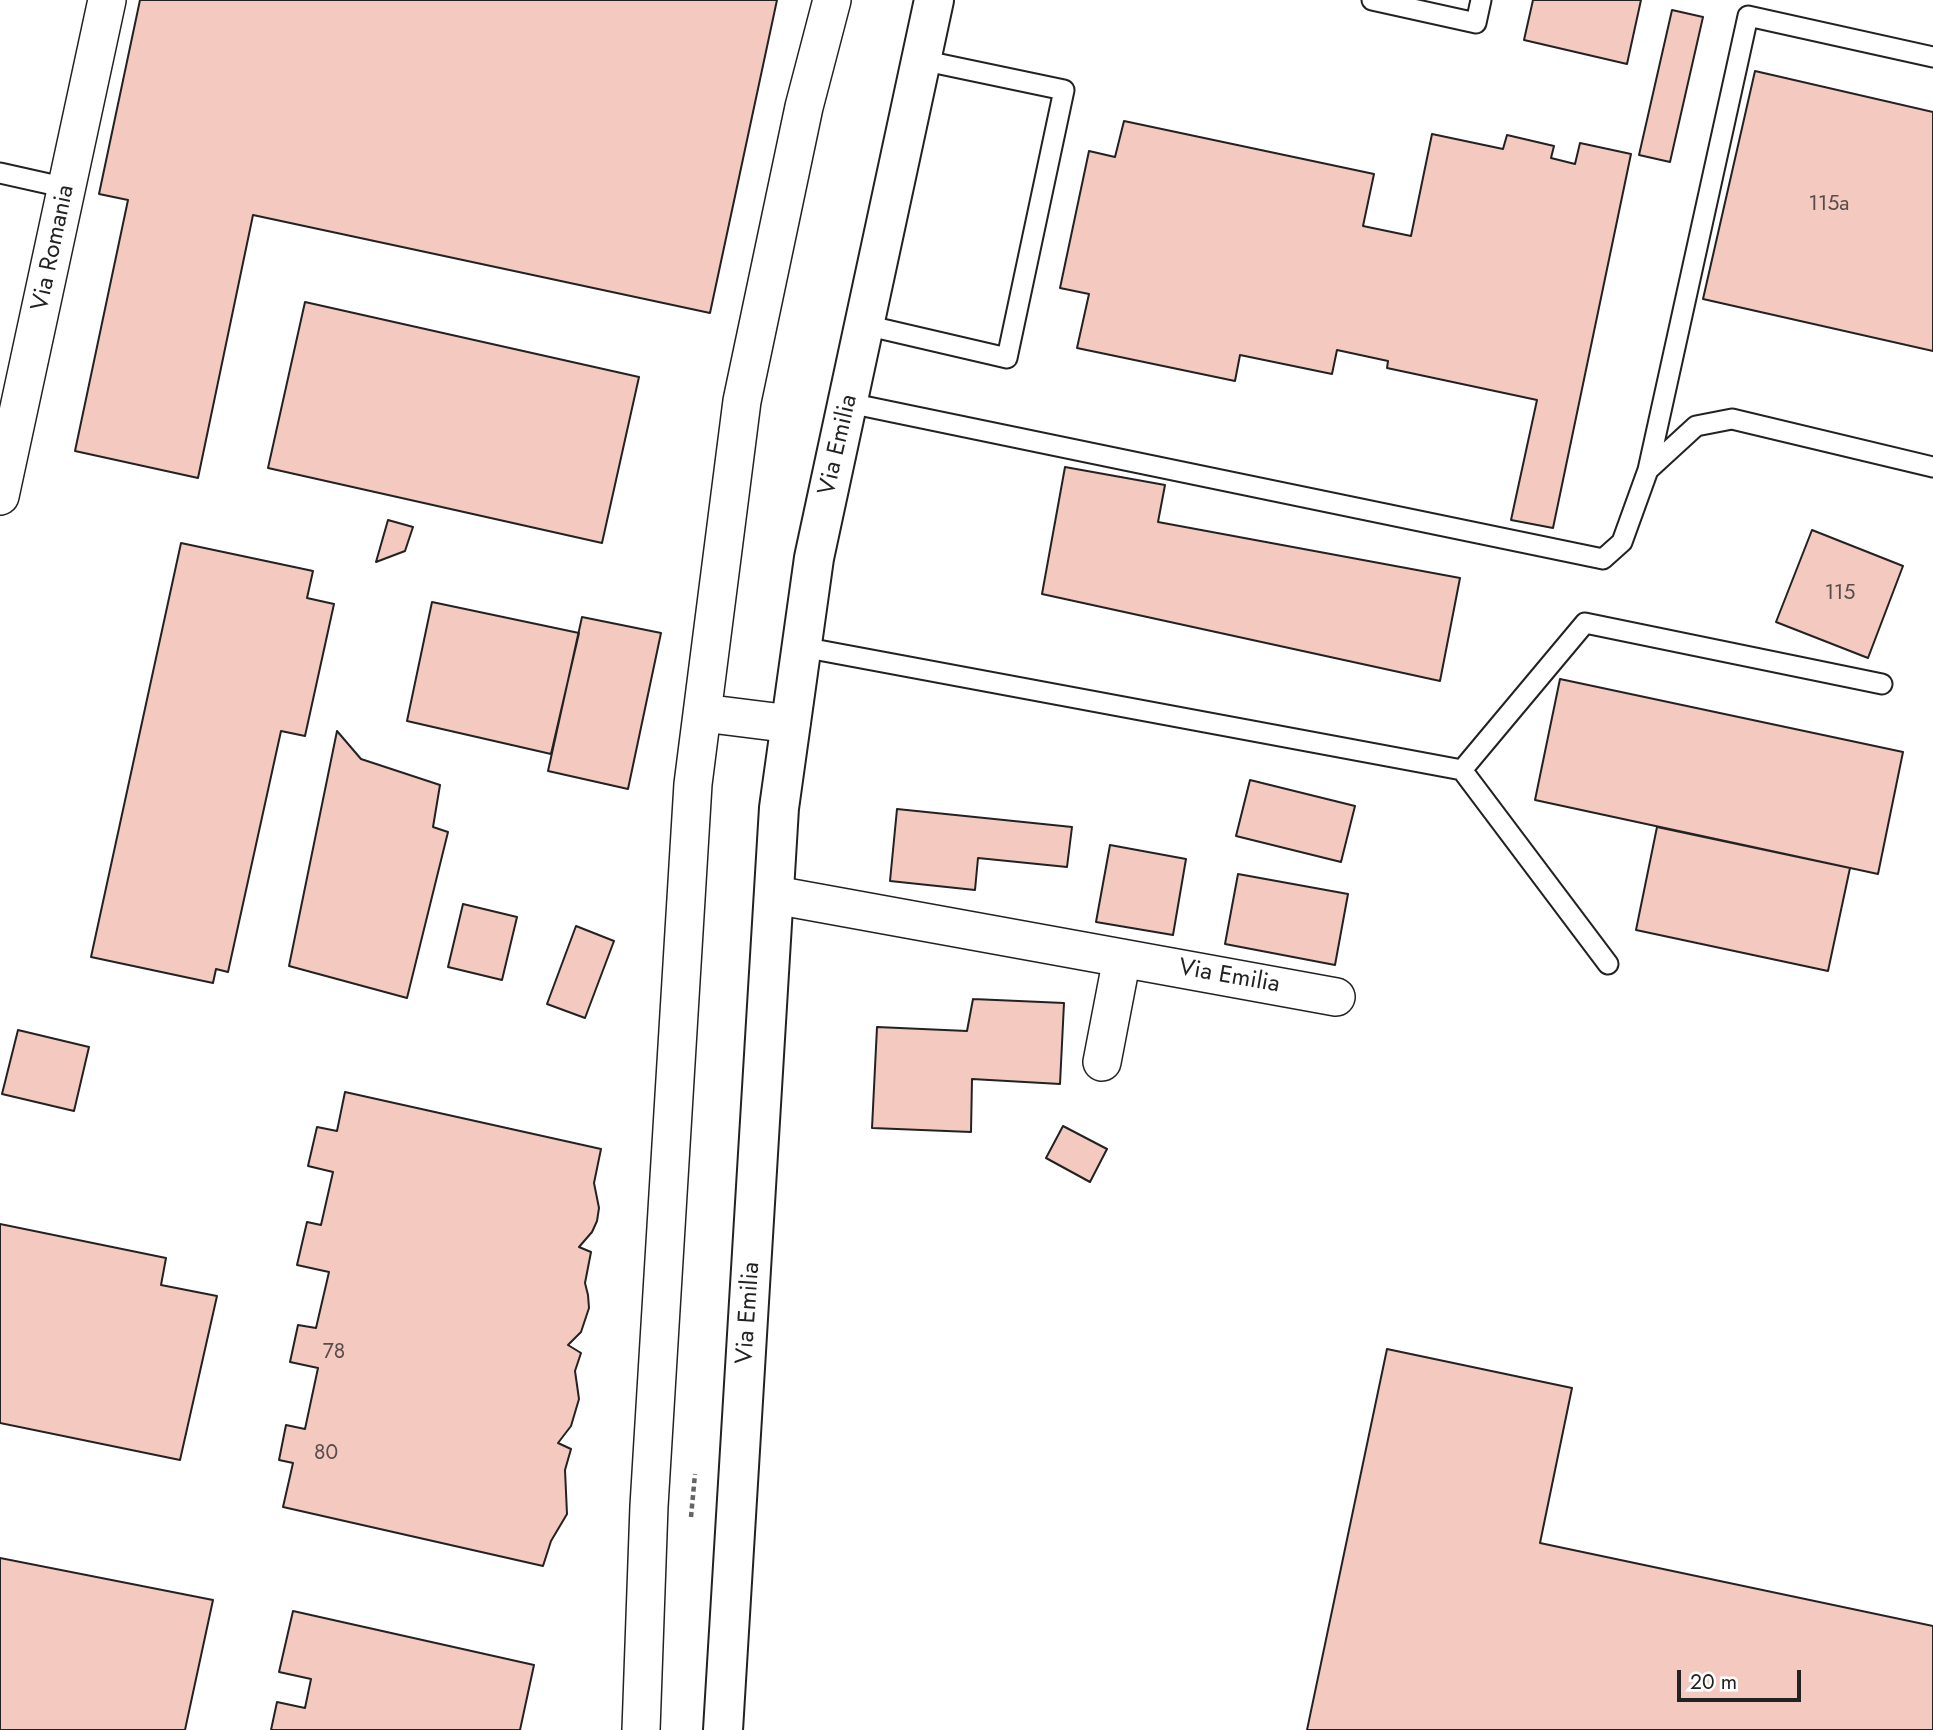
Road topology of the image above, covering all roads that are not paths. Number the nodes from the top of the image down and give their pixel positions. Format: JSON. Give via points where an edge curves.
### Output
{"nodes":[{"id":1,"x":107,"y":0,"type":"edge"},
{"id":2,"x":832,"y":0,"type":"edge"},
{"id":3,"x":934,"y":0,"type":"edge"},
{"id":4,"x":1372,"y":0,"type":"edge"},
{"id":5,"x":1481,"y":0,"type":"edge"},
{"id":6,"x":1933,"y":57,"type":"edge"},
{"id":7,"x":921,"y":60,"type":"junction"},
{"id":8,"x":0,"y":173,"type":"edge"},
{"id":9,"x":67,"y":188,"type":"junction"},
{"id":10,"x":865,"y":325,"type":"junction"},
{"id":11,"x":849,"y":403,"type":"junction"},
{"id":12,"x":1933,"y":467,"type":"edge"},
{"id":13,"x":1648,"y":470,"type":"junction"},
{"id":14,"x":0,"y":496,"type":"edge"},
{"id":15,"x":802,"y":648,"type":"junction"},
{"id":16,"x":1882,"y":684,"type":"dead end"},
{"id":17,"x":703,"y":713,"type":"junction"},
{"id":18,"x":791,"y":724,"type":"junction"},
{"id":19,"x":1462,"y":770,"type":"junction"},
{"id":20,"x":775,"y":895,"type":"junction"},
{"id":21,"x":1122,"y":958,"type":"junction"},
{"id":22,"x":1608,"y":964,"type":"dead end"},
{"id":23,"x":1336,"y":997,"type":"dead end"},
{"id":24,"x":1102,"y":1062,"type":"dead end"},
{"id":25,"x":641,"y":1730,"type":"edge"},
{"id":26,"x":723,"y":1730,"type":"edge"}],
"edges":[{"from":1,"to":9,"type":"street","name":"Via Romania"},
{"from":2,"to":17,"type":"street","via":[[804,107],[742,401]]},
{"from":3,"to":7,"type":"main road","name":"Via Emilia"},
{"from":4,"to":5,"type":"lane","via":[[1476,23]]},
{"from":6,"to":13,"type":"lane","via":[[1748,16]]},
{"from":7,"to":10,"type":"main road","name":"Via Emilia"},
{"from":7,"to":10,"type":"lane","via":[[1064,90],[1062,104],[1007,358]]},
{"from":8,"to":9,"type":"lane"},
{"from":9,"to":14,"type":"street","name":"Via Romania"},
{"from":10,"to":11,"type":"main road","name":"Via Emilia"},
{"from":11,"to":13,"type":"lane","via":[[1603,559],[1622,542]]},
{"from":11,"to":15,"type":"main road","name":"Via Emilia","via":[[814,558]]},
{"from":12,"to":13,"type":"lane","via":[[1732,419],[1696,426]]},
{"from":15,"to":18,"type":"main road","name":"Via Emilia"},
{"from":15,"to":19,"type":"lane"},
{"from":16,"to":19,"type":"lane","via":[[1585,623]]},
{"from":17,"to":18,"type":"street"},
{"from":17,"to":25,"type":"street","via":[[693,785],[649,1506]]},
{"from":18,"to":20,"type":"main road","name":"Via Emilia","via":[[779,807]]},
{"from":19,"to":22,"type":"lane"},
{"from":20,"to":21,"type":"street","name":"Via Emilia"},
{"from":20,"to":26,"type":"main road","name":"Via Emilia"},
{"from":21,"to":23,"type":"street","name":"Via Emilia"},
{"from":21,"to":24,"type":"street"}]}
